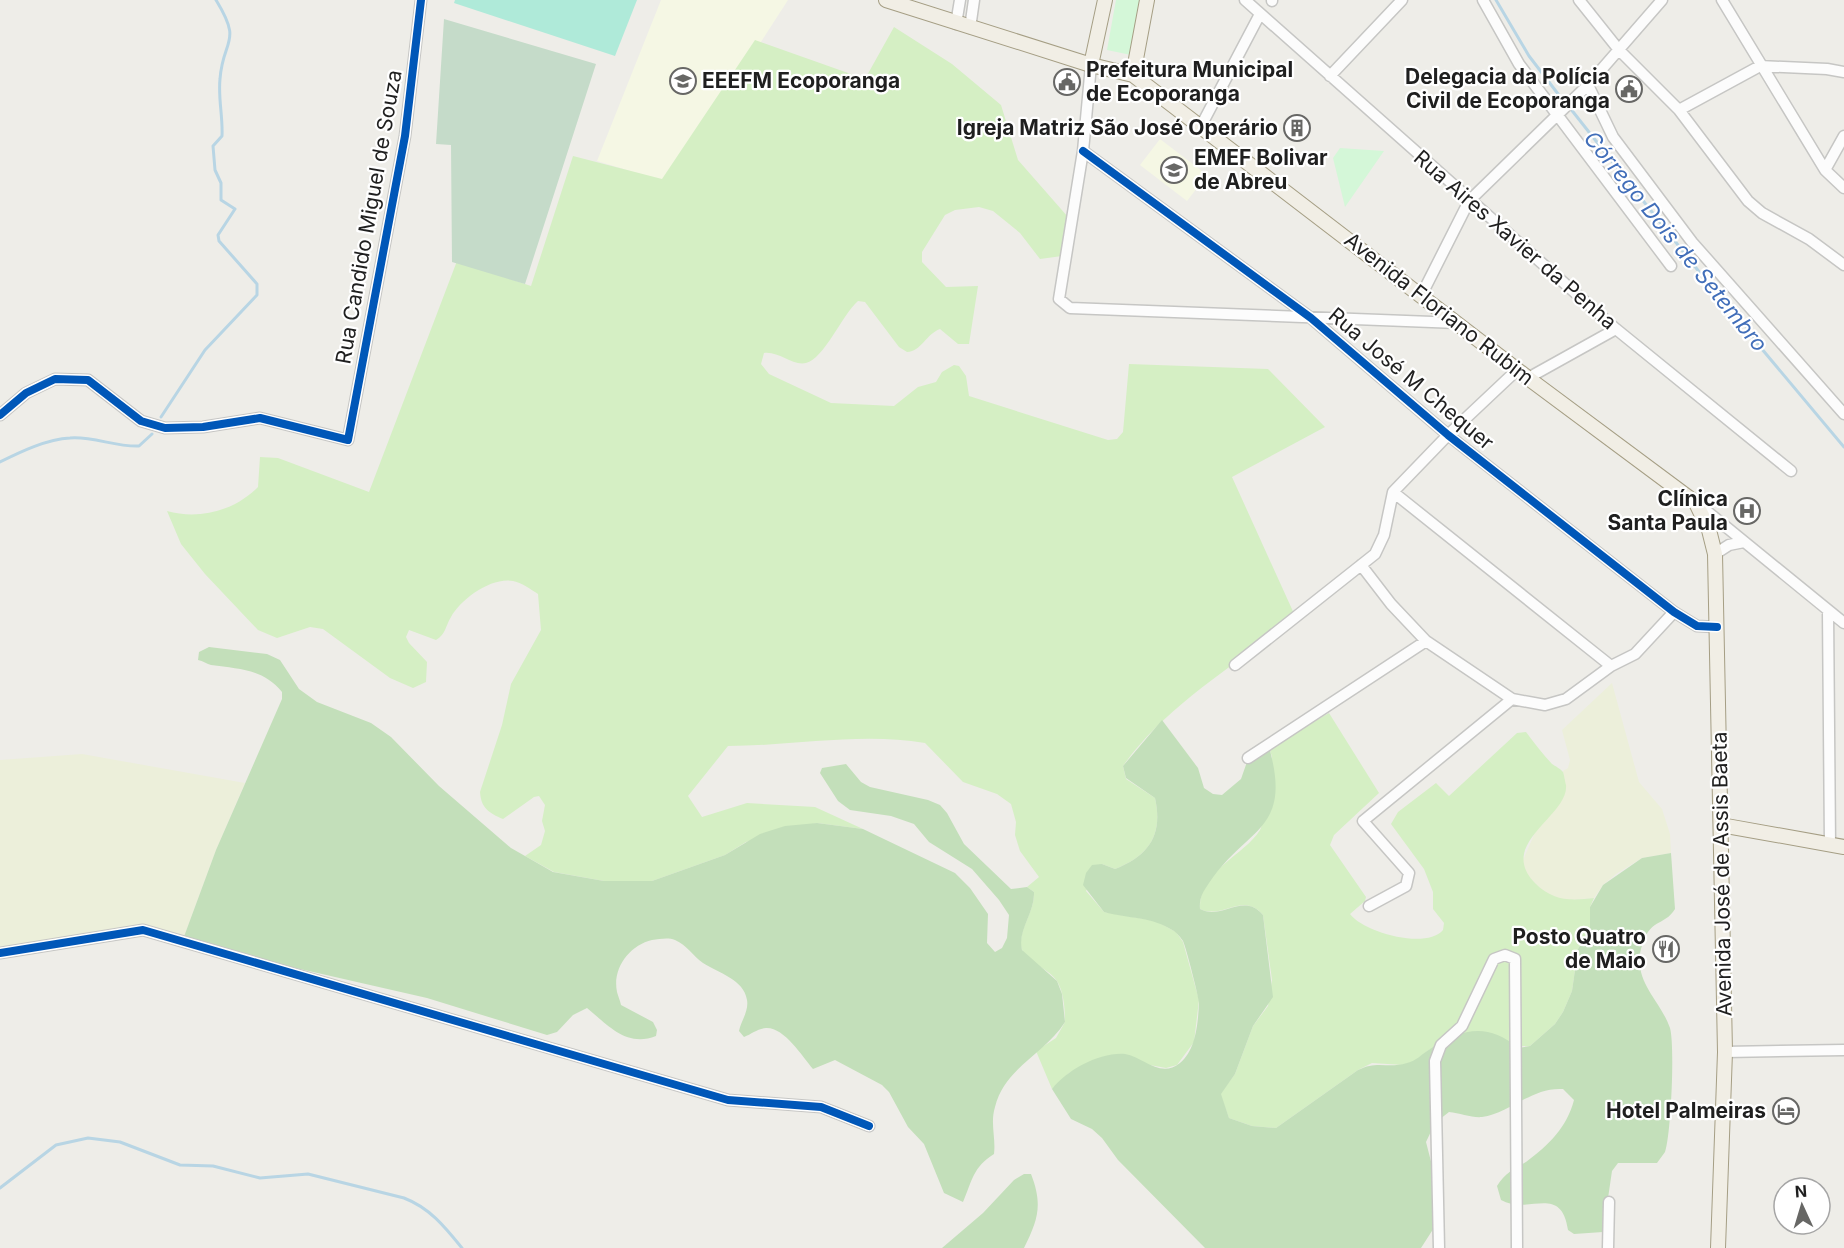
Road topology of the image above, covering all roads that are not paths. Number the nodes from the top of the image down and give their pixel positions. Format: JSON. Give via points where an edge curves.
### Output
{"nodes":[{"id":1,"x":421,"y":0,"type":"edge"},
{"id":2,"x":886,"y":0,"type":"edge"},
{"id":3,"x":960,"y":0,"type":"edge"},
{"id":4,"x":974,"y":0,"type":"edge"},
{"id":5,"x":1105,"y":0,"type":"edge"},
{"id":6,"x":1147,"y":0,"type":"edge"},
{"id":7,"x":1245,"y":0,"type":"edge"},
{"id":8,"x":1402,"y":0,"type":"edge"},
{"id":9,"x":1483,"y":0,"type":"edge"},
{"id":10,"x":1579,"y":0,"type":"edge"},
{"id":11,"x":1662,"y":0,"type":"edge"},
{"id":12,"x":1722,"y":0,"type":"edge"},
{"id":13,"x":1260,"y":14,"type":"junction"},
{"id":14,"x":963,"y":26,"type":"junction"},
{"id":15,"x":1619,"y":50,"type":"junction"},
{"id":16,"x":1091,"y":65,"type":"junction"},
{"id":17,"x":1760,"y":66,"type":"junction"},
{"id":18,"x":1844,"y":72,"type":"edge"},
{"id":19,"x":1133,"y":75,"type":"junction"},
{"id":20,"x":1330,"y":76,"type":"junction"},
{"id":21,"x":1588,"y":85,"type":"junction"},
{"id":22,"x":1679,"y":110,"type":"junction"},
{"id":23,"x":1557,"y":114,"type":"junction"},
{"id":24,"x":1201,"y":126,"type":"junction"},
{"id":25,"x":1844,"y":136,"type":"edge"},
{"id":26,"x":1083,"y":151,"type":"junction"},
{"id":27,"x":1825,"y":170,"type":"junction"},
{"id":28,"x":1844,"y":188,"type":"edge"},
{"id":29,"x":1469,"y":201,"type":"junction"},
{"id":30,"x":1844,"y":265,"type":"edge"},
{"id":31,"x":1671,"y":266,"type":"dead end"},
{"id":32,"x":1420,"y":296,"type":"junction"},
{"id":33,"x":1311,"y":318,"type":"junction"},
{"id":34,"x":1459,"y":323,"type":"junction"},
{"id":35,"x":1616,"y":329,"type":"junction"},
{"id":36,"x":1522,"y":374,"type":"junction"},
{"id":37,"x":1844,"y":414,"type":"edge"},
{"id":38,"x":0,"y":415,"type":"edge"},
{"id":39,"x":1448,"y":435,"type":"junction"},
{"id":40,"x":1791,"y":471,"type":"dead end"},
{"id":41,"x":1393,"y":492,"type":"junction"},
{"id":42,"x":1696,"y":503,"type":"junction"},
{"id":43,"x":1744,"y":542,"type":"junction"},
{"id":44,"x":1715,"y":554,"type":"junction"},
{"id":45,"x":1361,"y":565,"type":"junction"},
{"id":46,"x":1828,"y":611,"type":"junction"},
{"id":47,"x":1674,"y":612,"type":"junction"},
{"id":48,"x":1844,"y":623,"type":"edge"},
{"id":49,"x":1717,"y":627,"type":"junction"},
{"id":50,"x":1426,"y":641,"type":"junction"},
{"id":51,"x":1235,"y":666,"type":"dead end"},
{"id":52,"x":1611,"y":666,"type":"junction"},
{"id":53,"x":1512,"y":699,"type":"junction"},
{"id":54,"x":1248,"y":758,"type":"dead end"},
{"id":55,"x":1721,"y":825,"type":"junction"},
{"id":56,"x":1837,"y":846,"type":"edge"},
{"id":57,"x":1369,"y":906,"type":"dead end"},
{"id":58,"x":0,"y":953,"type":"edge"},
{"id":59,"x":1844,"y":1050,"type":"edge"},
{"id":60,"x":1725,"y":1052,"type":"junction"},
{"id":61,"x":869,"y":1126,"type":"dead end"},
{"id":62,"x":1609,"y":1202,"type":"dead end"},
{"id":63,"x":1439,"y":1248,"type":"edge"},
{"id":64,"x":1517,"y":1248,"type":"edge"},
{"id":65,"x":1608,"y":1248,"type":"edge"},
{"id":66,"x":1718,"y":1248,"type":"edge"}],
"edges":[{"from":1,"to":38,"type":"street","name":"Rua Candido Miguel de Souza","via":[[405,136],[348,440],[260,418],[165,428],[141,421],[88,380],[55,379],[26,393]]},
{"from":2,"to":14,"type":"main road"},
{"from":3,"to":14,"type":"street"},
{"from":4,"to":14,"type":"street"},
{"from":5,"to":16,"type":"main road"},
{"from":6,"to":19,"type":"main road"},
{"from":7,"to":13,"type":"street","name":"Rua Aires Xavier da Penha"},
{"from":8,"to":20,"type":"street"},
{"from":9,"to":23,"type":"street","via":[[1519,64]]},
{"from":10,"to":15,"type":"street"},
{"from":11,"to":15,"type":"street"},
{"from":12,"to":17,"type":"street"},
{"from":13,"to":20,"type":"street","name":"Rua Aires Xavier da Penha"},
{"from":13,"to":24,"type":"street"},
{"from":14,"to":16,"type":"main road"},
{"from":15,"to":21,"type":"street"},
{"from":15,"to":22,"type":"street"},
{"from":16,"to":19,"type":"main road"},
{"from":16,"to":26,"type":"street"},
{"from":17,"to":18,"type":"street"},
{"from":17,"to":22,"type":"street"},
{"from":17,"to":27,"type":"street"},
{"from":19,"to":24,"type":"main road","name":"Avenida Floriano Rubim"},
{"from":20,"to":29,"type":"street","name":"Rua Aires Xavier da Penha"},
{"from":21,"to":23,"type":"street"},
{"from":21,"to":37,"type":"street","via":[[1613,137],[1692,242]]},
{"from":22,"to":30,"type":"street","via":[[1748,201],[1809,238]]},
{"from":23,"to":29,"type":"street"},
{"from":23,"to":31,"type":"street"},
{"from":24,"to":32,"type":"main road","name":"Avenida Floriano Rubim"},
{"from":25,"to":27,"type":"street"},
{"from":26,"to":33,"type":"street","name":"Rua José M Chequer"},
{"from":26,"to":33,"type":"street","via":[[1059,299],[1070,308]]},
{"from":27,"to":28,"type":"street"},
{"from":29,"to":32,"type":"street"},
{"from":29,"to":35,"type":"street","name":"Rua Aires Xavier da Penha"},
{"from":32,"to":34,"type":"main road","name":"Avenida Floriano Rubim"},
{"from":33,"to":34,"type":"street"},
{"from":33,"to":39,"type":"street","name":"Rua José M Chequer"},
{"from":34,"to":36,"type":"main road","name":"Avenida Floriano Rubim"},
{"from":35,"to":36,"type":"street"},
{"from":35,"to":40,"type":"street","name":"Rua Aires Xavier da Penha"},
{"from":36,"to":39,"type":"street"},
{"from":36,"to":42,"type":"main road","name":"Avenida Floriano Rubim"},
{"from":39,"to":41,"type":"street"},
{"from":39,"to":47,"type":"street","name":"Rua José M Chequer"},
{"from":41,"to":45,"type":"street","via":[[1380,544],[1375,554]]},
{"from":41,"to":52,"type":"street"},
{"from":42,"to":43,"type":"street","name":"Avenida Floriano Rubim"},
{"from":42,"to":44,"type":"main road","name":"Avenida José de Assis Baeta","via":[[1710,530]]},
{"from":43,"to":44,"type":"street"},
{"from":43,"to":46,"type":"street","name":"Avenida Floriano Rubim"},
{"from":44,"to":49,"type":"main road","name":"Avenida José de Assis Baeta"},
{"from":45,"to":50,"type":"street","via":[[1390,604]]},
{"from":45,"to":51,"type":"street"},
{"from":46,"to":48,"type":"street","name":"Avenida Floriano Rubim"},
{"from":46,"to":56,"type":"street"},
{"from":47,"to":49,"type":"street","name":"Rua José M Chequer","via":[[1697,626]]},
{"from":47,"to":52,"type":"street","via":[[1635,654]]},
{"from":49,"to":55,"type":"main road","name":"Avenida José de Assis Baeta"},
{"from":50,"to":53,"type":"street"},
{"from":50,"to":54,"type":"street"},
{"from":52,"to":53,"type":"street","via":[[1566,699],[1545,705]]},
{"from":53,"to":57,"type":"street","via":[[1363,821],[1409,873],[1406,886]]},
{"from":55,"to":56,"type":"main road"},
{"from":55,"to":60,"type":"main road","name":"Avenida José de Assis Baeta"},
{"from":58,"to":61,"type":"street","via":[[142,930],[728,1100],[821,1107]]},
{"from":59,"to":60,"type":"street"},
{"from":60,"to":66,"type":"main road","name":"Avenida José de Assis Baeta"},
{"from":62,"to":65,"type":"street"},
{"from":63,"to":64,"type":"street","via":[[1435,1061],[1441,1045],[1462,1026],[1494,959],[1505,955],[1515,959]]}]}
